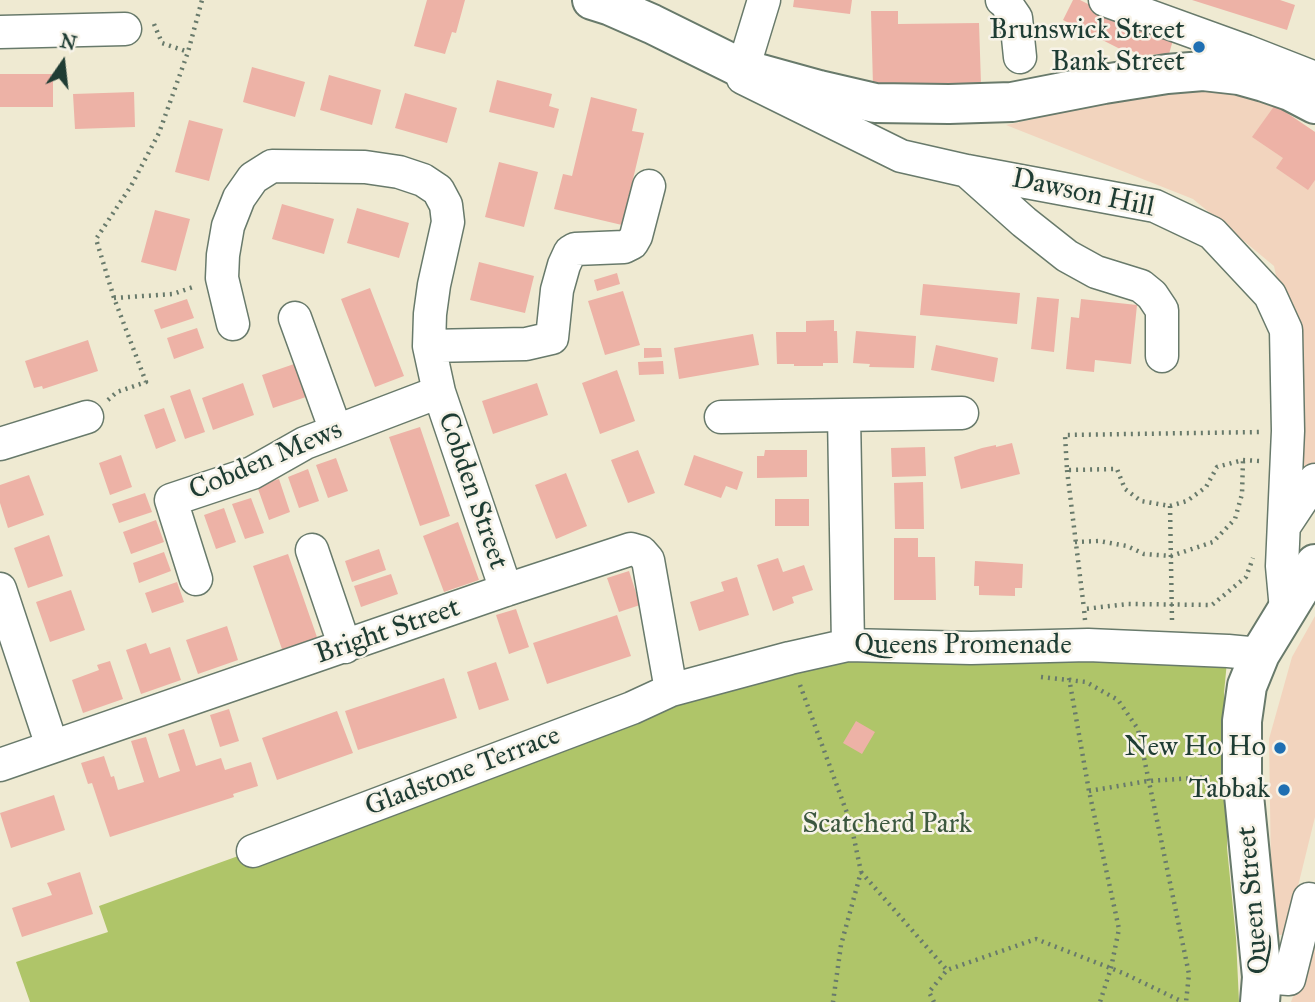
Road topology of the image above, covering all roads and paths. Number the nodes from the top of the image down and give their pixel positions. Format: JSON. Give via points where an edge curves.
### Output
{"nodes":[{"id":1,"x":202,"y":0,"type":"edge"},
{"id":2,"x":592,"y":0,"type":"edge"},
{"id":3,"x":764,"y":0,"type":"edge"},
{"id":4,"x":1002,"y":0,"type":"edge"},
{"id":5,"x":1105,"y":0,"type":"edge"},
{"id":6,"x":125,"y":29,"type":"dead end"},
{"id":7,"x":0,"y":32,"type":"edge"},
{"id":8,"x":1020,"y":57,"type":"dead end"},
{"id":9,"x":1242,"y":63,"type":"junction"},
{"id":10,"x":743,"y":69,"type":"junction"},
{"id":11,"x":1315,"y":78,"type":"edge"},
{"id":12,"x":1315,"y":104,"type":"edge"},
{"id":13,"x":967,"y":171,"type":"junction"},
{"id":14,"x":649,"y":186,"type":"dead end"},
{"id":15,"x":222,"y":278,"type":"junction"},
{"id":16,"x":114,"y":298,"type":"junction"},
{"id":17,"x":295,"y":318,"type":"dead end"},
{"id":18,"x":233,"y":324,"type":"dead end"},
{"id":19,"x":429,"y":346,"type":"junction"},
{"id":20,"x":1162,"y":356,"type":"dead end"},
{"id":21,"x":439,"y":392,"type":"junction"},
{"id":22,"x":962,"y":413,"type":"dead end"},
{"id":23,"x":844,"y":415,"type":"junction"},
{"id":24,"x":87,"y":417,"type":"joint"},
{"id":25,"x":721,"y":417,"type":"dead end"},
{"id":26,"x":336,"y":431,"type":"junction"},
{"id":27,"x":1272,"y":432,"type":"dead end"},
{"id":28,"x":0,"y":444,"type":"edge"},
{"id":29,"x":1243,"y":460,"type":"junction"},
{"id":30,"x":1267,"y":461,"type":"dead end"},
{"id":31,"x":1067,"y":470,"type":"junction"},
{"id":32,"x":1315,"y":480,"type":"edge"},
{"id":33,"x":1170,"y":506,"type":"junction"},
{"id":34,"x":1284,"y":527,"type":"junction"},
{"id":35,"x":1075,"y":542,"type":"junction"},
{"id":36,"x":312,"y":550,"type":"dead end"},
{"id":37,"x":1254,"y":555,"type":"dead end"},
{"id":38,"x":1171,"y":556,"type":"junction"},
{"id":39,"x":1315,"y":564,"type":"edge"},
{"id":40,"x":196,"y":579,"type":"dead end"},
{"id":41,"x":0,"y":589,"type":"edge"},
{"id":42,"x":506,"y":590,"type":"junction"},
{"id":43,"x":1171,"y":605,"type":"junction"},
{"id":44,"x":1083,"y":608,"type":"junction"},
{"id":45,"x":1286,"y":610,"type":"junction"},
{"id":46,"x":848,"y":645,"type":"junction"},
{"id":47,"x":1076,"y":646,"type":"junction"},
{"id":48,"x":345,"y":647,"type":"junction"},
{"id":49,"x":1172,"y":649,"type":"junction"},
{"id":50,"x":1260,"y":654,"type":"junction"},
{"id":51,"x":790,"y":657,"type":"junction"},
{"id":52,"x":1031,"y":675,"type":"dead end"},
{"id":53,"x":1069,"y":680,"type":"junction"},
{"id":54,"x":671,"y":690,"type":"junction"},
{"id":55,"x":52,"y":746,"type":"junction"},
{"id":56,"x":0,"y":765,"type":"edge"},
{"id":57,"x":1242,"y":775,"type":"junction"},
{"id":58,"x":1148,"y":781,"type":"junction"},
{"id":59,"x":1089,"y":790,"type":"junction"},
{"id":60,"x":253,"y":851,"type":"dead end"},
{"id":61,"x":862,"y":872,"type":"junction"},
{"id":62,"x":1313,"y":892,"type":"edge"},
{"id":63,"x":1111,"y":968,"type":"junction"},
{"id":64,"x":947,"y":970,"type":"junction"},
{"id":65,"x":1261,"y":990,"type":"edge"},
{"id":66,"x":833,"y":1002,"type":"edge"},
{"id":67,"x":934,"y":1002,"type":"edge"},
{"id":68,"x":1100,"y":1002,"type":"edge"},
{"id":69,"x":1185,"y":1002,"type":"edge"}],
"edges":[{"from":1,"to":16,"type":"path","via":[[159,133],[96,239]]},
{"from":2,"to":10,"type":"main road"},
{"from":3,"to":10,"type":"street"},
{"from":4,"to":8,"type":"street","via":[[1016,18]]},
{"from":5,"to":9,"type":"street"},
{"from":6,"to":7,"type":"street"},
{"from":9,"to":10,"type":"main road","via":[[1012,102],[948,104],[875,103]]},
{"from":9,"to":11,"type":"street"},
{"from":9,"to":12,"type":"main road"},
{"from":10,"to":13,"type":"street","name":"Dawson Hill","via":[[743,78],[901,156]]},
{"from":13,"to":20,"type":"street","via":[[1067,256],[1152,295],[1162,310]]},
{"from":13,"to":34,"type":"street","name":"Dawson Hill","via":[[1155,206],[1212,233],[1270,295],[1286,330]]},
{"from":14,"to":19,"type":"street","via":[[632,243],[570,252],[557,290],[551,338],[526,344]]},
{"from":15,"to":16,"type":"path","via":[[173,294]]},
{"from":15,"to":18,"type":"street","name":"Cobden Street"},
{"from":15,"to":19,"type":"street","name":"Cobden Street","via":[[228,226],[239,198],[253,178],[272,166],[399,172],[438,190],[446,205],[448,222],[434,285]]},
{"from":16,"to":24,"type":"path","via":[[146,382],[117,392]]},
{"from":17,"to":26,"type":"street"},
{"from":19,"to":21,"type":"street","name":"Cobden Street"},
{"from":21,"to":26,"type":"street","name":"Cobden Mews"},
{"from":21,"to":42,"type":"street","name":"Cobden Street"},
{"from":22,"to":23,"type":"street"},
{"from":23,"to":25,"type":"street"},
{"from":23,"to":46,"type":"street"},
{"from":24,"to":28,"type":"street"},
{"from":26,"to":40,"type":"street","name":"Cobden Mews","via":[[251,473],[171,500]]},
{"from":27,"to":31,"type":"path","via":[[1065,435]]},
{"from":29,"to":30,"type":"path"},
{"from":29,"to":33,"type":"path","via":[[1217,467],[1206,487],[1187,501]]},
{"from":29,"to":38,"type":"path","via":[[1242,494],[1235,519],[1213,542]]},
{"from":31,"to":33,"type":"path","via":[[1118,469],[1125,489],[1141,501]]},
{"from":31,"to":35,"type":"path"},
{"from":32,"to":34,"type":"street"},
{"from":33,"to":38,"type":"path"},
{"from":34,"to":45,"type":"street","name":"Dawson Hill"},
{"from":35,"to":38,"type":"path","via":[[1099,541],[1144,554]]},
{"from":35,"to":44,"type":"path"},
{"from":36,"to":48,"type":"street"},
{"from":37,"to":43,"type":"path","via":[[1246,577],[1212,605]]},
{"from":38,"to":43,"type":"path"},
{"from":39,"to":45,"type":"main road","name":"Queen Street"},
{"from":41,"to":55,"type":"street"},
{"from":42,"to":48,"type":"street","name":"Bright Street"},
{"from":42,"to":54,"type":"street","name":"Bright Street","via":[[631,549],[641,552],[648,560]]},
{"from":43,"to":44,"type":"path"},
{"from":43,"to":49,"type":"path"},
{"from":44,"to":47,"type":"path"},
{"from":45,"to":50,"type":"main road","name":"Queen Street"},
{"from":46,"to":47,"type":"street","name":"Queens Promenade"},
{"from":46,"to":51,"type":"street","name":"Queens Promenade"},
{"from":47,"to":49,"type":"street","name":"Queens Promenade"},
{"from":47,"to":53,"type":"path"},
{"from":48,"to":55,"type":"street","name":"Bright Street"},
{"from":49,"to":50,"type":"street","name":"Queens Promenade"},
{"from":50,"to":57,"type":"main road","name":"Queen Street","via":[[1245,698]]},
{"from":51,"to":54,"type":"street","name":"Queens Promenade"},
{"from":51,"to":61,"type":"path","via":[[851,824]]},
{"from":52,"to":53,"type":"path"},
{"from":53,"to":58,"type":"path","via":[[1086,682],[1118,700],[1138,729]]},
{"from":53,"to":59,"type":"path"},
{"from":54,"to":60,"type":"street","name":"Gladstone Terrace"},
{"from":55,"to":56,"type":"street","name":"Bright Street"},
{"from":57,"to":58,"type":"path"},
{"from":57,"to":65,"type":"main road","name":"Queen Street"},
{"from":58,"to":59,"type":"path"},
{"from":58,"to":69,"type":"path","via":[[1189,974]]},
{"from":59,"to":63,"type":"path","via":[[1119,929]]},
{"from":61,"to":64,"type":"path"},
{"from":61,"to":66,"type":"path","via":[[841,945]]},
{"from":62,"to":65,"type":"street","via":[[1289,979]]},
{"from":63,"to":64,"type":"path","via":[[1036,939]]},
{"from":63,"to":68,"type":"path"},
{"from":63,"to":69,"type":"path"},
{"from":64,"to":67,"type":"path","via":[[929,992]]}]}
